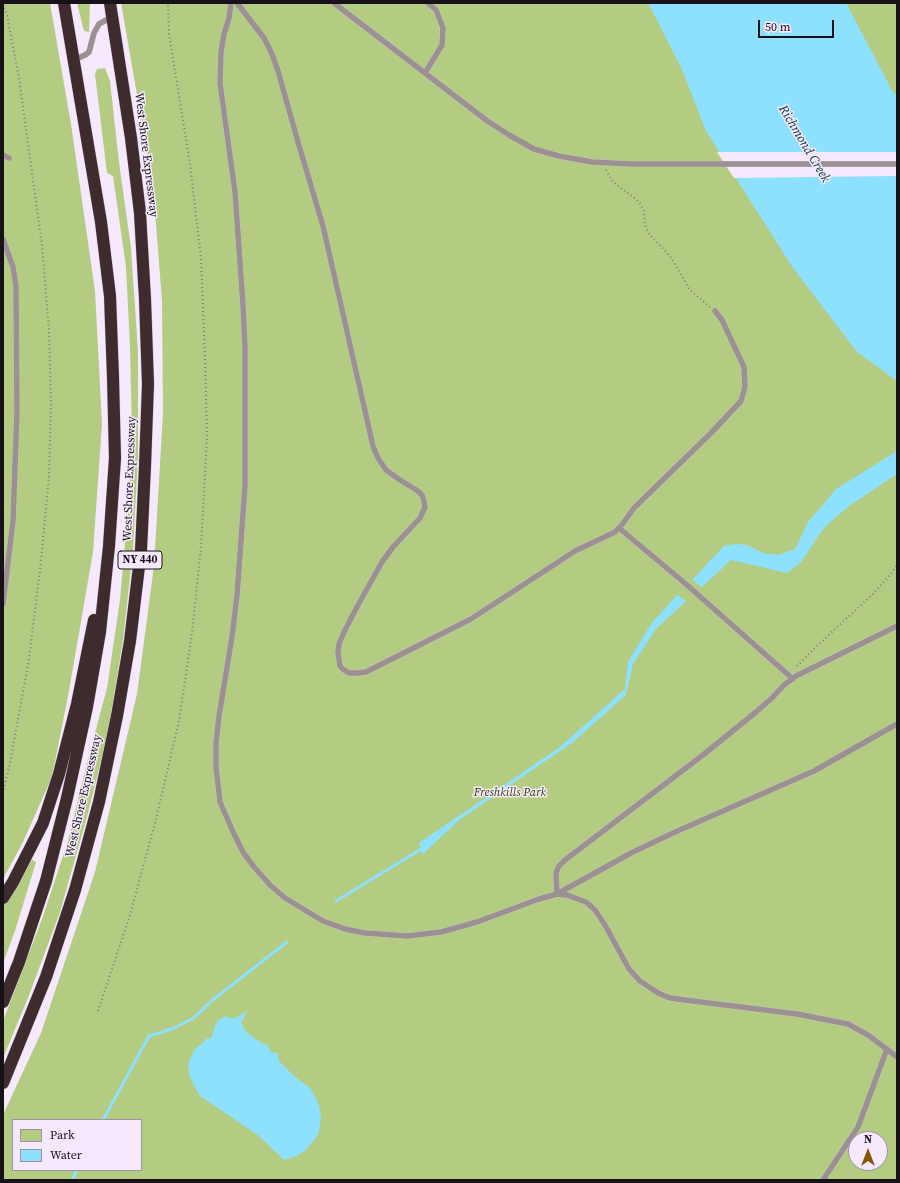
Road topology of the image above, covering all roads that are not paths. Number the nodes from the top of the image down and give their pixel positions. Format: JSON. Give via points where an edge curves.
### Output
{"nodes":[{"id":1,"x":64,"y":3,"type":"edge"},
{"id":2,"x":110,"y":3,"type":"edge"},
{"id":3,"x":231,"y":3,"type":"edge"},
{"id":4,"x":238,"y":3,"type":"edge"},
{"id":5,"x":334,"y":3,"type":"edge"},
{"id":6,"x":428,"y":3,"type":"edge"},
{"id":7,"x":112,"y":18,"type":"junction"},
{"id":8,"x":73,"y":60,"type":"junction"},
{"id":9,"x":425,"y":73,"type":"junction"},
{"id":10,"x":897,"y":164,"type":"edge"},
{"id":11,"x":3,"y":239,"type":"edge"},
{"id":12,"x":716,"y":311,"type":"road end"},
{"id":13,"x":619,"y":528,"type":"junction"},
{"id":14,"x":109,"y":546,"type":"junction"},
{"id":15,"x":3,"y":604,"type":"edge"},
{"id":16,"x":897,"y":626,"type":"edge"},
{"id":17,"x":792,"y":679,"type":"junction"},
{"id":18,"x":897,"y":724,"type":"edge"},
{"id":19,"x":558,"y":894,"type":"junction"},
{"id":20,"x":3,"y":898,"type":"edge"},
{"id":21,"x":3,"y":1002,"type":"edge"},
{"id":22,"x":886,"y":1049,"type":"junction"},
{"id":23,"x":897,"y":1057,"type":"edge"},
{"id":24,"x":3,"y":1083,"type":"edge"},
{"id":25,"x":823,"y":1180,"type":"edge"}],
"edges":[{"from":1,"to":8,"type":"highway","name":"West Shore Expressway","number":"NY 440"},
{"from":2,"to":7,"type":"highway","name":"West Shore Expressway","number":"NY 440"},
{"from":3,"to":19,"type":"lane","via":[[230,18],[221,52],[220,78],[235,192],[243,304],[245,486],[237,595],[216,743],[220,802],[243,852],[270,885],[302,909],[323,921],[345,929],[388,936],[441,932]]},
{"from":4,"to":13,"type":"lane","via":[[264,38],[278,71],[324,226],[373,446],[386,470],[418,491],[422,495],[425,507],[420,518],[382,562],[358,604],[339,644],[340,666],[349,673],[366,672],[471,619],[576,552]]},
{"from":5,"to":9,"type":"lane"},
{"from":6,"to":9,"type":"lane","via":[[436,10],[443,28],[442,45]]},
{"from":7,"to":8,"type":"lane","via":[[100,24],[94,32],[89,52]]},
{"from":7,"to":24,"type":"highway","name":"West Shore Expressway","number":"NY 440","via":[[131,138],[140,213],[146,299],[148,384],[141,550],[130,641],[99,802],[75,890],[46,977]]},
{"from":8,"to":14,"type":"highway","name":"West Shore Expressway","number":"NY 440","via":[[101,222],[110,296],[115,458]]},
{"from":9,"to":10,"type":"lane","via":[[486,120],[534,149],[592,162]]},
{"from":11,"to":15,"type":"lane","via":[[13,267],[16,286],[17,412],[13,521]]},
{"from":12,"to":13,"type":"lane","via":[[744,367],[745,387],[741,400],[634,508]]},
{"from":13,"to":17,"type":"lane"},
{"from":14,"to":20,"type":"highway","via":[[77,704],[59,774],[43,823]]},
{"from":14,"to":21,"type":"highway","name":"West Shore Expressway","number":"NY 440","via":[[100,632],[67,798],[46,881]]},
{"from":16,"to":17,"type":"lane"},
{"from":17,"to":19,"type":"lane","via":[[703,755],[565,860],[556,873]]},
{"from":18,"to":19,"type":"lane","via":[[814,771],[631,853]]},
{"from":19,"to":22,"type":"lane","via":[[577,898],[595,910],[628,969],[640,982],[658,993],[670,998],[836,1021],[858,1028]]},
{"from":22,"to":23,"type":"lane"},
{"from":22,"to":25,"type":"lane","via":[[858,1127]]}]}
